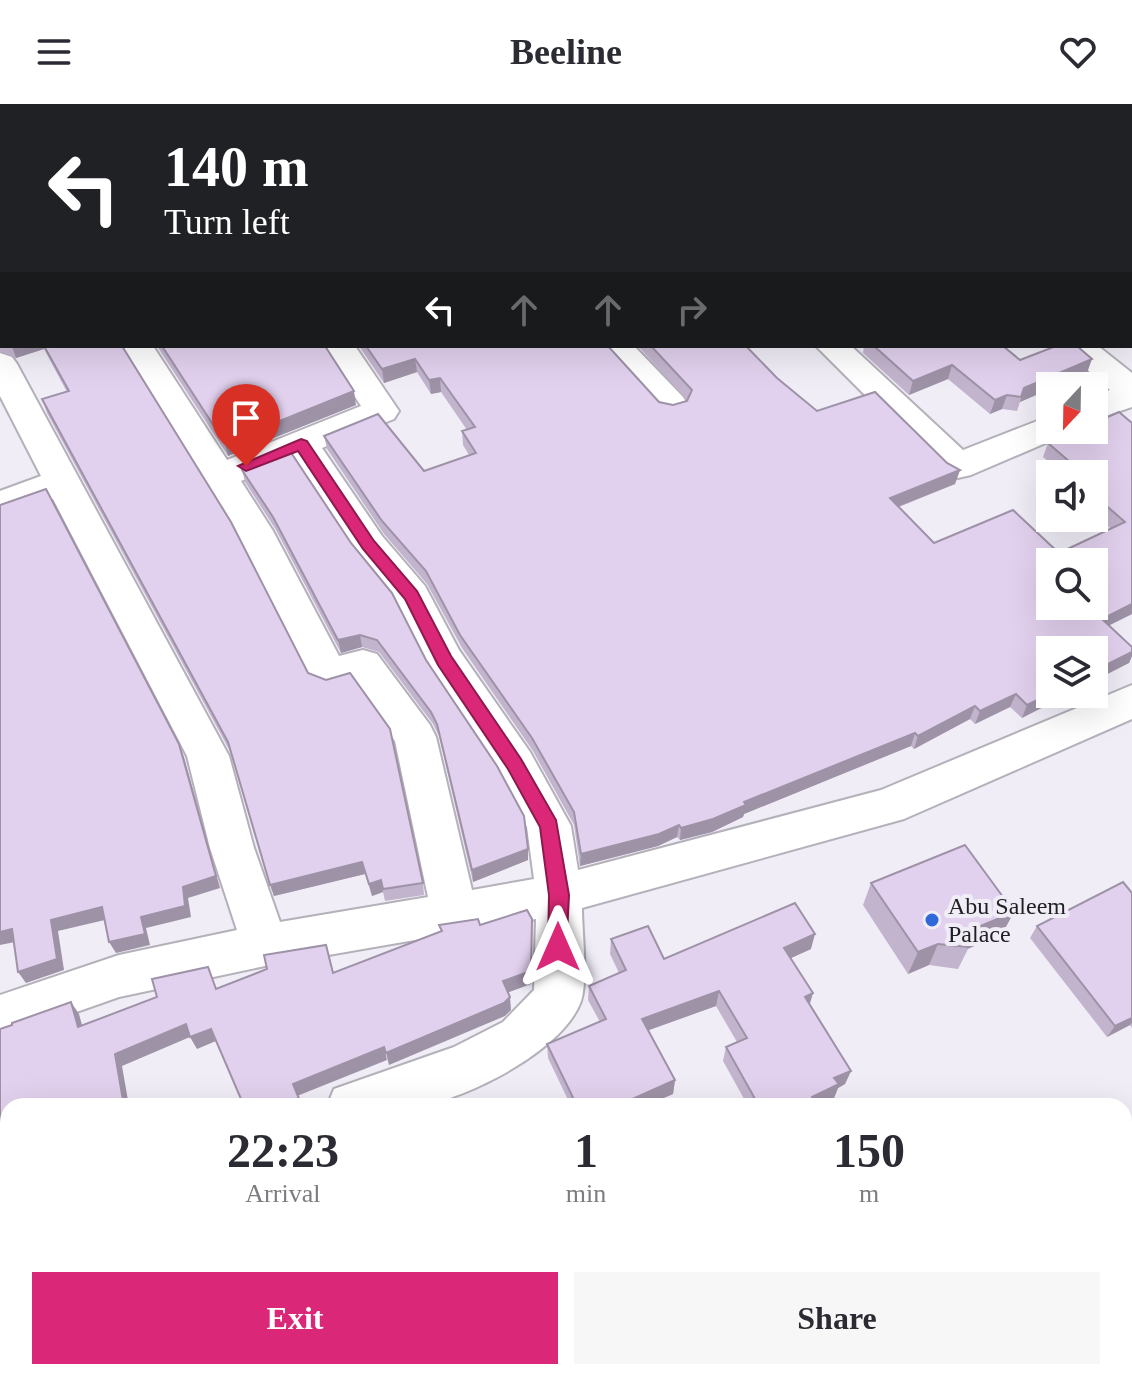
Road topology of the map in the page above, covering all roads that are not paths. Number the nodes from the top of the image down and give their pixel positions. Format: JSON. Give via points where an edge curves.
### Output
{"nodes":[{"id":1,"x":138,"y":348,"type":"edge"},
{"id":2,"x":339,"y":348,"type":"edge"},
{"id":3,"x":617,"y":348,"type":"edge"},
{"id":4,"x":834,"y":348,"type":"edge"},
{"id":5,"x":1079,"y":348,"type":"edge"},
{"id":6,"x":0,"y":364,"type":"edge"},
{"id":7,"x":1132,"y":392,"type":"edge"},
{"id":8,"x":1108,"y":403,"type":"edge"},
{"id":9,"x":671,"y":405,"type":"edge"},
{"id":10,"x":1036,"y":434,"type":"edge"},
{"id":11,"x":301,"y":444,"type":"junction"},
{"id":12,"x":218,"y":477,"type":"junction"},
{"id":13,"x":61,"y":482,"type":"junction"},
{"id":14,"x":0,"y":505,"type":"edge"},
{"id":15,"x":1132,"y":701,"type":"edge"},
{"id":16,"x":559,"y":895,"type":"junction"},
{"id":17,"x":454,"y":913,"type":"junction"},
{"id":18,"x":265,"y":945,"type":"junction"},
{"id":19,"x":0,"y":1017,"type":"edge"},
{"id":20,"x":375,"y":1098,"type":"edge"}],
"edges":[{"from":1,"to":12,"type":"street"},
{"from":2,"to":11,"type":"street","via":[[382,411]]},
{"from":3,"to":9,"type":"street"},
{"from":4,"to":10,"type":"street","via":[[958,466]]},
{"from":5,"to":7,"type":"street"},
{"from":6,"to":13,"type":"street"},
{"from":7,"to":8,"type":"street"},
{"from":11,"to":12,"type":"street"},
{"from":11,"to":16,"type":"street","via":[[369,545],[411,596],[444,660],[515,764],[549,826]]},
{"from":12,"to":17,"type":"street","via":[[254,531],[328,674],[363,665],[415,737]]},
{"from":13,"to":14,"type":"street"},
{"from":13,"to":18,"type":"street","via":[[208,756]]},
{"from":15,"to":16,"type":"street","via":[[889,806]]},
{"from":16,"to":17,"type":"street"},
{"from":16,"to":20,"type":"street","via":[[558,998],[520,1038],[467,1066]]},
{"from":17,"to":18,"type":"street"},
{"from":18,"to":19,"type":"street","via":[[119,976]]}]}
